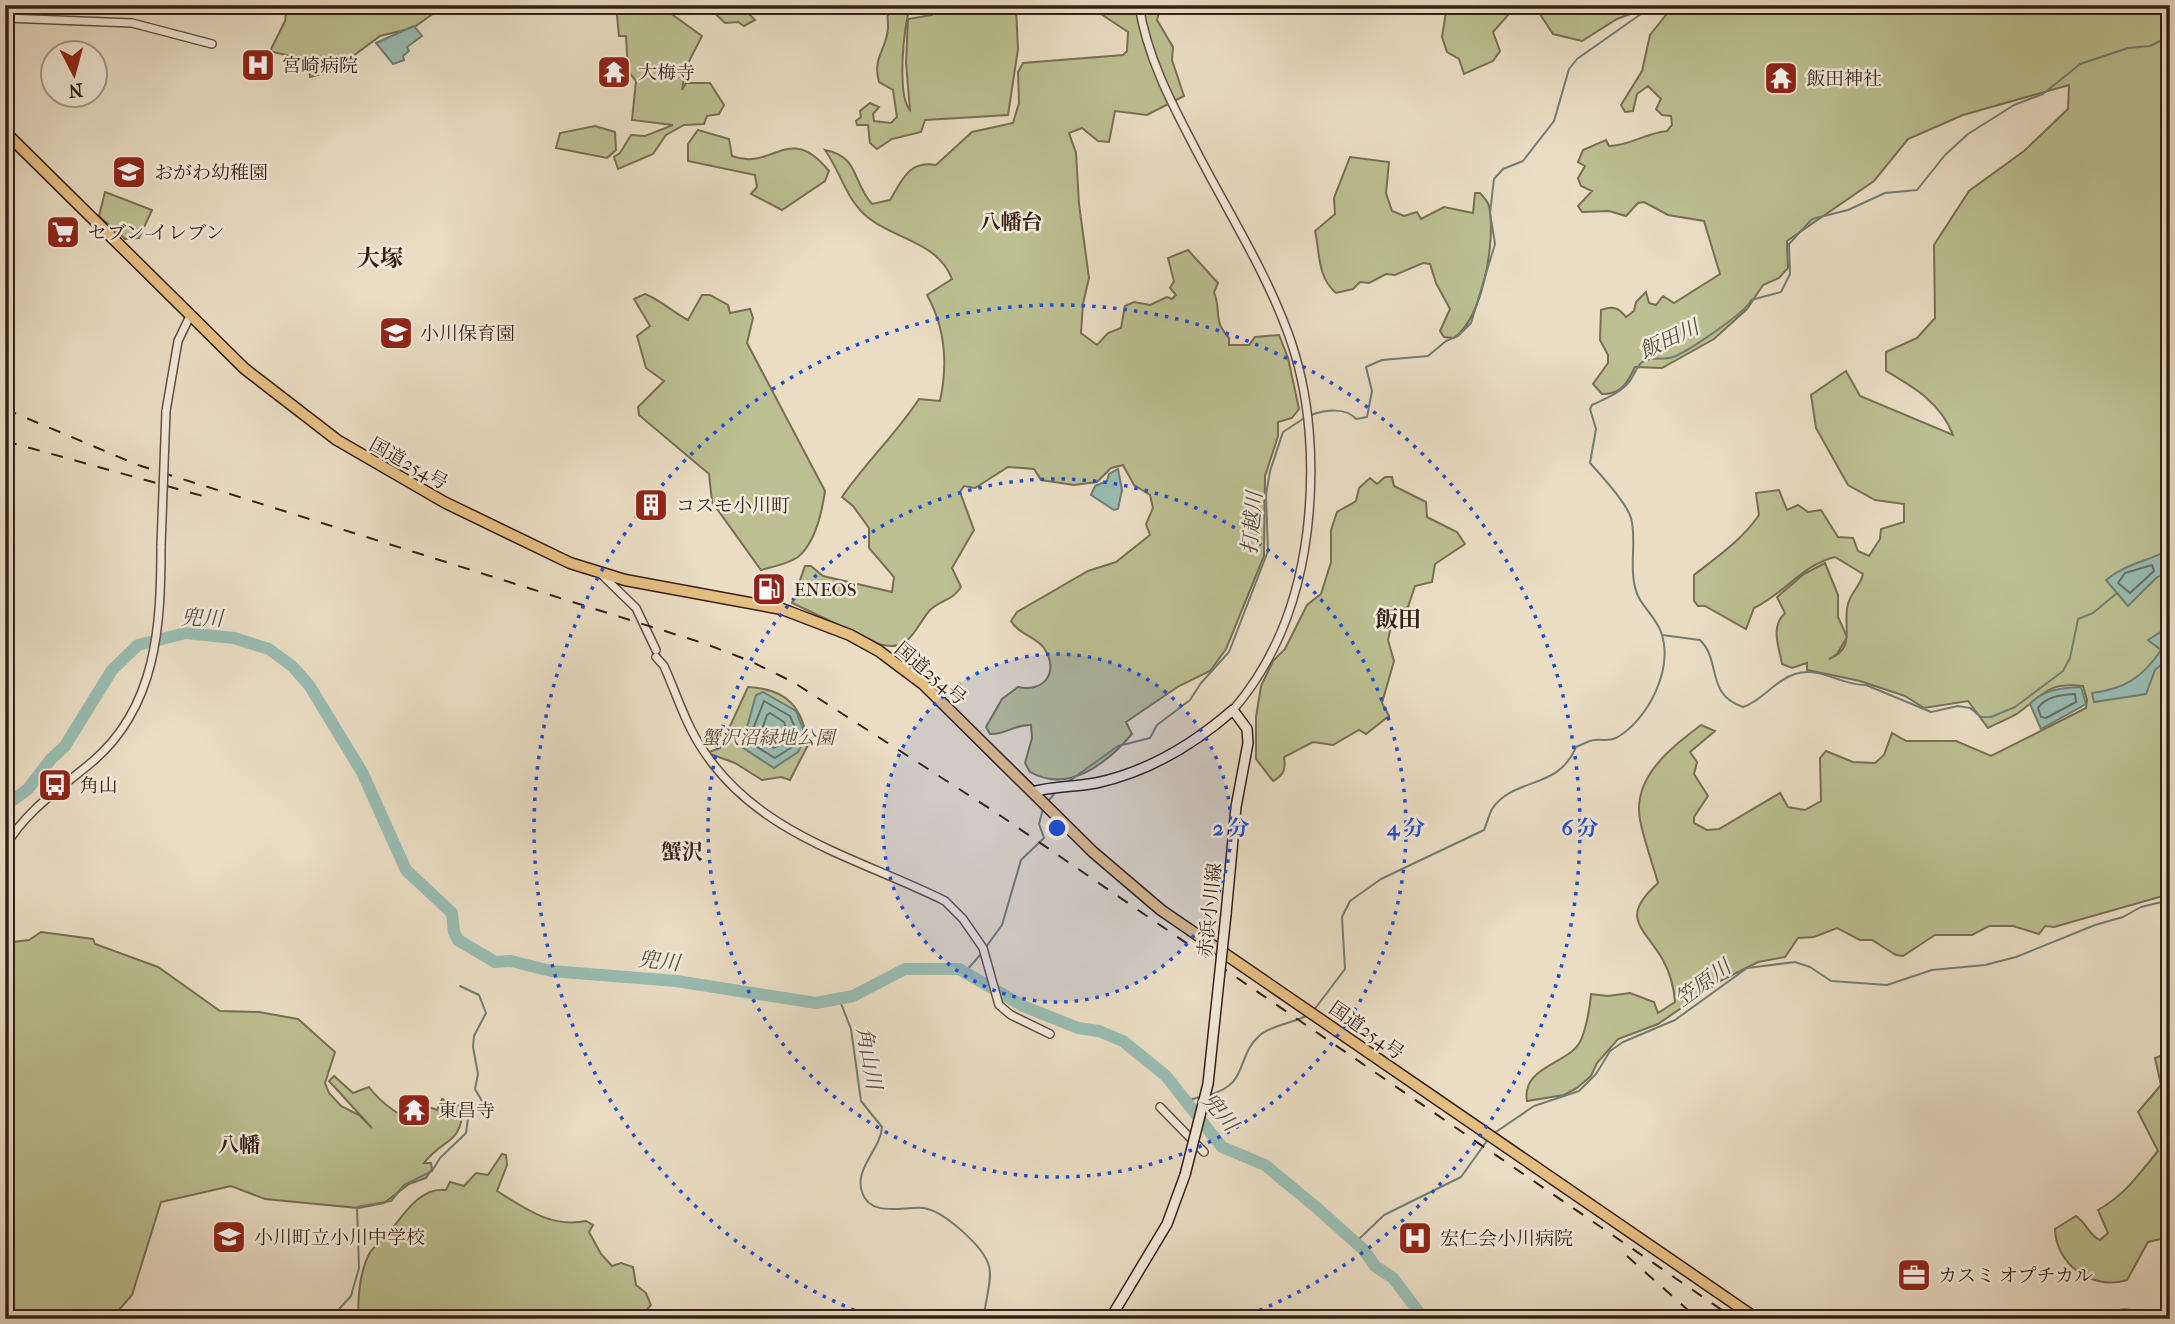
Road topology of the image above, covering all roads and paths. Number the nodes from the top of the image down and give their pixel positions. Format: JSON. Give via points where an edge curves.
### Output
{"nodes":[{"id":1,"x":1139,"y":5,"type":"edge"},
{"id":2,"x":5,"y":18,"type":"edge"},
{"id":3,"x":212,"y":44,"type":"dead end"},
{"id":4,"x":5,"y":132,"type":"edge"},
{"id":5,"x":190,"y":316,"type":"junction"},
{"id":6,"x":600,"y":573,"type":"junction"},
{"id":7,"x":1233,"y":710,"type":"junction"},
{"id":8,"x":1032,"y":792,"type":"junction"},
{"id":9,"x":5,"y":847,"type":"edge"},
{"id":10,"x":1049,"y":1034,"type":"dead end"},
{"id":11,"x":1160,"y":1107,"type":"dead end"},
{"id":12,"x":1204,"y":1152,"type":"dead end"},
{"id":13,"x":1110,"y":1319,"type":"edge"},
{"id":14,"x":1758,"y":1319,"type":"edge"}],
"edges":[{"from":1,"to":7,"type":"street","via":[[1165,88],[1289,334],[1307,412],[1310,510],[1296,591],[1275,648]]},
{"from":2,"to":3,"type":"street","via":[[132,23]]},
{"from":4,"to":5,"type":"highway","name":"国道254号"},
{"from":5,"to":6,"type":"highway","name":"国道254号","via":[[278,397],[368,461],[495,528]]},
{"from":5,"to":9,"type":"street","bridge":true,"via":[[178,341],[166,411],[159,631],[150,671],[116,738],[32,811]]},
{"from":6,"to":8,"type":"highway","name":"国道254号","via":[[782,609],[850,635],[923,684]]},
{"from":6,"to":10,"type":"street","via":[[636,608],[701,748],[735,791],[798,835],[945,901],[983,948],[999,1005]]},
{"from":7,"to":8,"type":"main road","via":[[1195,740],[1144,768],[1093,783]]},
{"from":7,"to":13,"type":"main road","name":"赤浜小川線","bridge":true,"via":[[1247,729],[1248,743],[1236,807],[1208,1084],[1185,1175],[1167,1224]]},
{"from":8,"to":14,"type":"highway","name":"国道254号","via":[[1144,896]]},
{"from":11,"to":12,"type":"street"}]}
